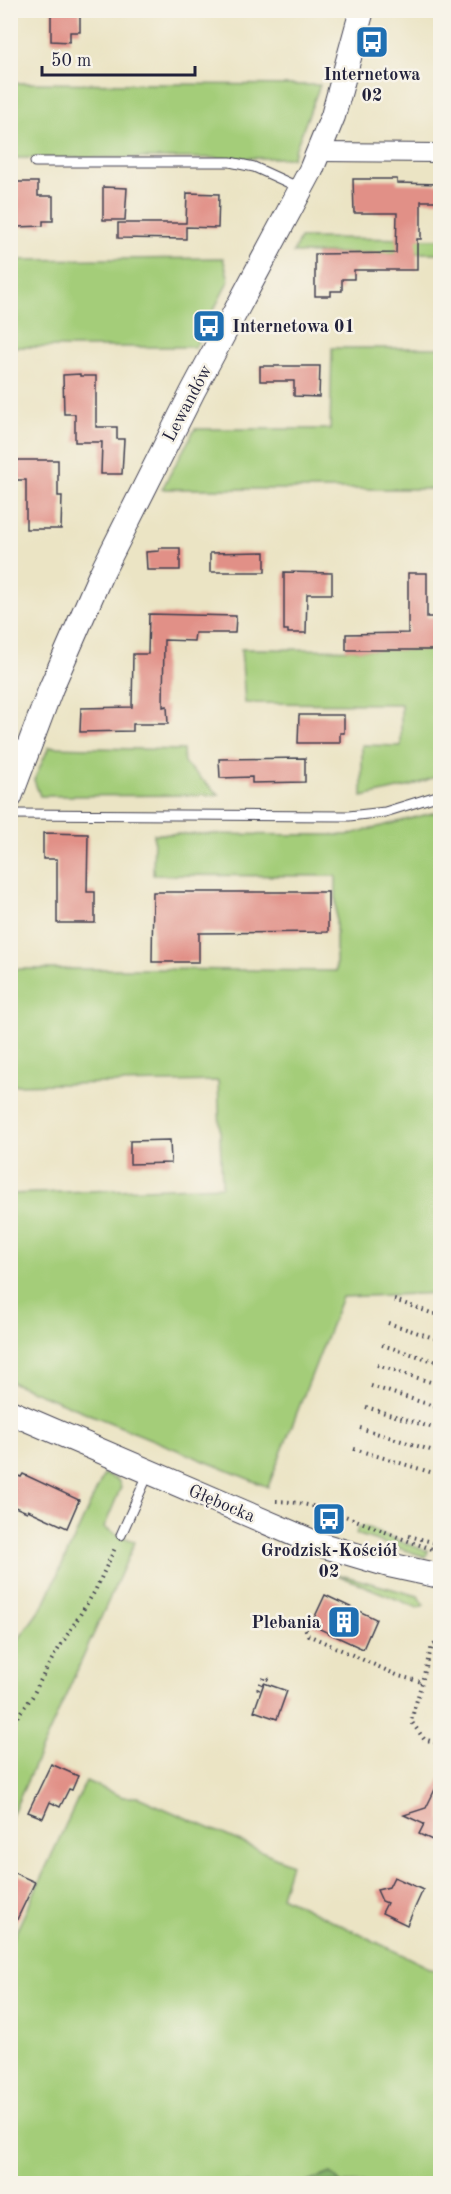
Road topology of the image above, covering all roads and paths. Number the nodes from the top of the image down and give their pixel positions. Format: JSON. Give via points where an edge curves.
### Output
{"nodes":[{"id":1,"x":362,"y":10,"type":"edge"},
{"id":2,"x":319,"y":152,"type":"junction"},
{"id":3,"x":441,"y":153,"type":"edge"},
{"id":4,"x":35,"y":162,"type":"dead end"},
{"id":5,"x":302,"y":188,"type":"junction"},
{"id":6,"x":441,"y":795,"type":"edge"},
{"id":7,"x":10,"y":797,"type":"edge"},
{"id":8,"x":10,"y":814,"type":"edge"},
{"id":9,"x":394,"y":1300,"type":"dead end"},
{"id":10,"x":441,"y":1316,"type":"edge"},
{"id":11,"x":388,"y":1323,"type":"dead end"},
{"id":12,"x":441,"y":1340,"type":"edge"},
{"id":13,"x":382,"y":1345,"type":"dead end"},
{"id":14,"x":441,"y":1363,"type":"edge"},
{"id":15,"x":377,"y":1365,"type":"dead end"},
{"id":16,"x":441,"y":1385,"type":"edge"},
{"id":17,"x":371,"y":1386,"type":"dead end"},
{"id":18,"x":366,"y":1407,"type":"dead end"},
{"id":19,"x":441,"y":1408,"type":"edge"},
{"id":20,"x":10,"y":1412,"type":"edge"},
{"id":21,"x":360,"y":1428,"type":"dead end"},
{"id":22,"x":441,"y":1430,"type":"edge"},
{"id":23,"x":354,"y":1449,"type":"dead end"},
{"id":24,"x":441,"y":1453,"type":"edge"},
{"id":25,"x":149,"y":1472,"type":"junction"},
{"id":26,"x":441,"y":1475,"type":"edge"},
{"id":27,"x":121,"y":1535,"type":"joint"},
{"id":28,"x":409,"y":1536,"type":"dead end"},
{"id":29,"x":441,"y":1544,"type":"edge"},
{"id":30,"x":420,"y":1546,"type":"dead end"},
{"id":31,"x":441,"y":1551,"type":"edge"},
{"id":32,"x":441,"y":1576,"type":"edge"},
{"id":33,"x":301,"y":1618,"type":"dead end"},
{"id":34,"x":441,"y":1641,"type":"edge"},
{"id":35,"x":272,"y":1681,"type":"dead end"},
{"id":36,"x":422,"y":1682,"type":"junction"},
{"id":37,"x":258,"y":1690,"type":"dead end"},
{"id":38,"x":10,"y":1726,"type":"edge"},
{"id":39,"x":441,"y":1744,"type":"edge"}],
"edges":[{"from":1,"to":2,"type":"street","name":"Lewandów","via":[[339,98]]},
{"from":2,"to":3,"type":"street"},
{"from":2,"to":5,"type":"street","name":"Lewandów"},
{"from":4,"to":5,"type":"lane","via":[[230,162],[254,167]]},
{"from":5,"to":7,"type":"street","name":"Lewandów","via":[[188,400],[100,576],[51,688]]},
{"from":6,"to":8,"type":"lane","via":[[385,812],[349,816]]},
{"from":9,"to":10,"type":"path"},
{"from":11,"to":12,"type":"path"},
{"from":13,"to":14,"type":"path"},
{"from":15,"to":16,"type":"path"},
{"from":17,"to":19,"type":"path"},
{"from":18,"to":22,"type":"path"},
{"from":20,"to":25,"type":"street","name":"Głębocka"},
{"from":21,"to":24,"type":"path"},
{"from":23,"to":26,"type":"path"},
{"from":25,"to":27,"type":"lane"},
{"from":25,"to":32,"type":"street","name":"Głębocka","via":[[331,1549]]},
{"from":27,"to":38,"type":"path","via":[[95,1591],[32,1697]]},
{"from":28,"to":29,"type":"path"},
{"from":30,"to":31,"type":"path"},
{"from":33,"to":36,"type":"path","via":[[308,1635],[399,1676]]},
{"from":34,"to":36,"type":"path","via":[[432,1646]]},
{"from":35,"to":37,"type":"path","via":[[264,1677]]},
{"from":36,"to":39,"type":"path","via":[[411,1721],[424,1739]]}]}
